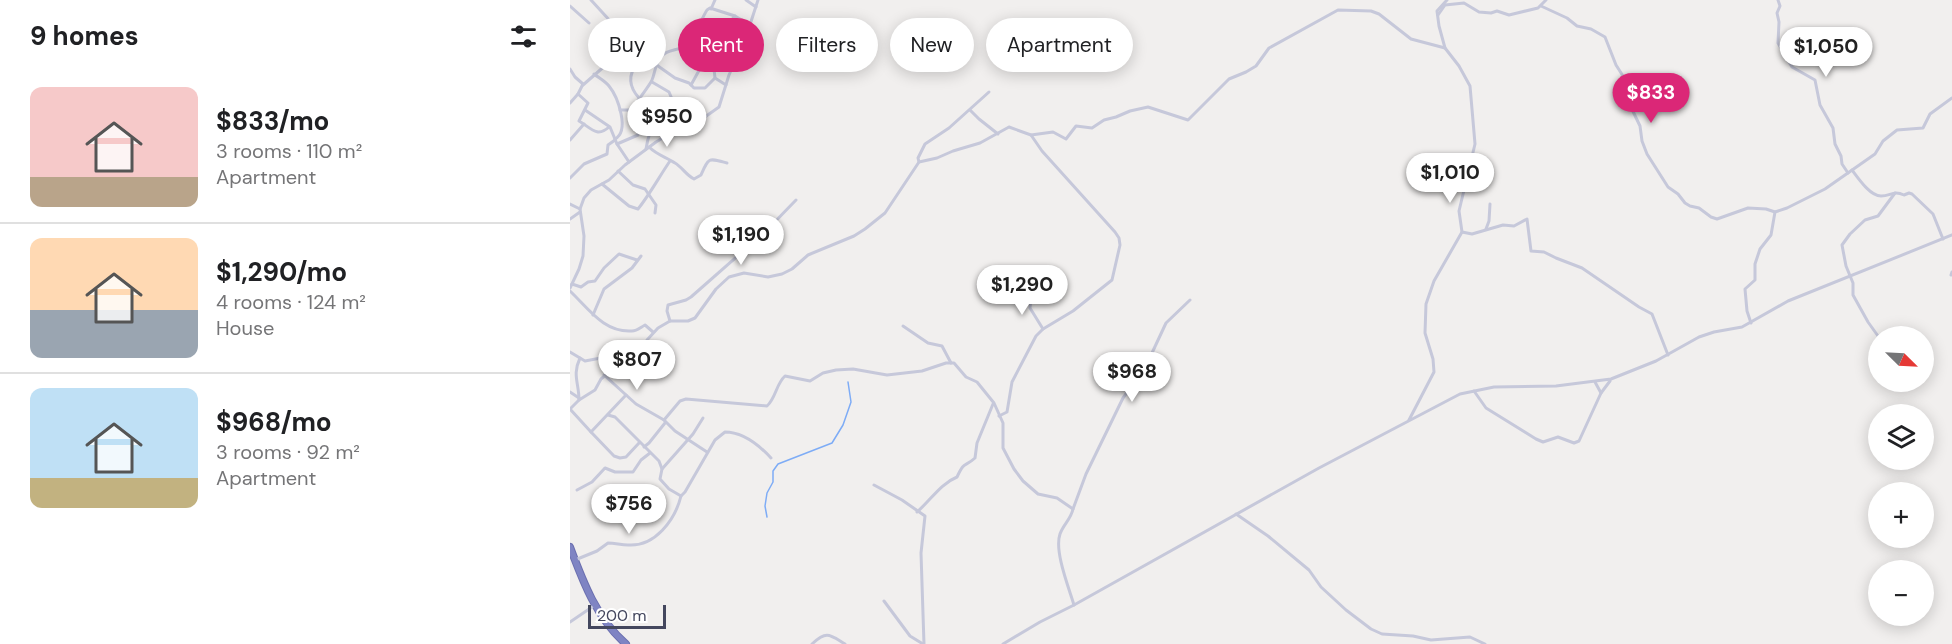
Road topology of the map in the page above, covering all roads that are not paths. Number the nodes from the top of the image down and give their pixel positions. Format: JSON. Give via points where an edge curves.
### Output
{"nodes":[{"id":1,"x":591,"y":0,"type":"edge"},
{"id":2,"x":716,"y":0,"type":"edge"},
{"id":3,"x":746,"y":0,"type":"edge"},
{"id":4,"x":758,"y":0,"type":"edge"},
{"id":5,"x":1447,"y":0,"type":"edge"},
{"id":6,"x":1546,"y":0,"type":"edge"},
{"id":7,"x":1779,"y":0,"type":"edge"},
{"id":8,"x":570,"y":6,"type":"edge"},
{"id":9,"x":1541,"y":6,"type":"junction"},
{"id":10,"x":756,"y":7,"type":"junction"},
{"id":11,"x":711,"y":9,"type":"junction"},
{"id":12,"x":735,"y":16,"type":"joint"},
{"id":13,"x":1437,"y":17,"type":"junction"},
{"id":14,"x":608,"y":18,"type":"edge"},
{"id":15,"x":702,"y":18,"type":"edge"},
{"id":16,"x":738,"y":18,"type":"edge"},
{"id":17,"x":752,"y":18,"type":"edge"},
{"id":18,"x":588,"y":22,"type":"edge"},
{"id":19,"x":1445,"y":48,"type":"junction"},
{"id":20,"x":570,"y":69,"type":"edge"},
{"id":21,"x":596,"y":72,"type":"edge"},
{"id":22,"x":632,"y":72,"type":"edge"},
{"id":23,"x":654,"y":72,"type":"edge"},
{"id":24,"x":666,"y":72,"type":"edge"},
{"id":25,"x":697,"y":72,"type":"edge"},
{"id":26,"x":714,"y":72,"type":"edge"},
{"id":27,"x":731,"y":72,"type":"edge"},
{"id":28,"x":594,"y":74,"type":"junction"},
{"id":29,"x":715,"y":78,"type":"junction"},
{"id":30,"x":651,"y":81,"type":"junction"},
{"id":31,"x":691,"y":84,"type":"junction"},
{"id":32,"x":583,"y":85,"type":"junction"},
{"id":33,"x":726,"y":85,"type":"junction"},
{"id":34,"x":989,"y":92,"type":"dead end"},
{"id":35,"x":578,"y":94,"type":"junction"},
{"id":36,"x":639,"y":98,"type":"junction"},
{"id":37,"x":1952,"y":98,"type":"edge"},
{"id":38,"x":570,"y":103,"type":"edge"},
{"id":39,"x":674,"y":105,"type":"junction"},
{"id":40,"x":634,"y":107,"type":"junction"},
{"id":41,"x":585,"y":110,"type":"junction"},
{"id":42,"x":620,"y":110,"type":"junction"},
{"id":43,"x":641,"y":110,"type":"junction"},
{"id":44,"x":970,"y":110,"type":"junction"},
{"id":45,"x":659,"y":115,"type":"junction"},
{"id":46,"x":584,"y":124,"type":"junction"},
{"id":47,"x":694,"y":124,"type":"junction"},
{"id":48,"x":609,"y":127,"type":"junction"},
{"id":49,"x":570,"y":131,"type":"edge"},
{"id":50,"x":998,"y":134,"type":"junction"},
{"id":51,"x":574,"y":135,"type":"junction"},
{"id":52,"x":1031,"y":135,"type":"junction"},
{"id":53,"x":570,"y":140,"type":"edge"},
{"id":54,"x":615,"y":141,"type":"junction"},
{"id":55,"x":648,"y":148,"type":"junction"},
{"id":56,"x":670,"y":161,"type":"junction"},
{"id":57,"x":629,"y":162,"type":"junction"},
{"id":58,"x":919,"y":162,"type":"junction"},
{"id":59,"x":728,"y":163,"type":"dead end"},
{"id":60,"x":1852,"y":170,"type":"junction"},
{"id":61,"x":618,"y":171,"type":"junction"},
{"id":62,"x":1848,"y":173,"type":"junction"},
{"id":63,"x":570,"y":178,"type":"edge"},
{"id":64,"x":602,"y":184,"type":"junction"},
{"id":65,"x":1895,"y":193,"type":"junction"},
{"id":66,"x":650,"y":195,"type":"junction"},
{"id":67,"x":796,"y":200,"type":"dead end"},
{"id":68,"x":570,"y":204,"type":"edge"},
{"id":69,"x":1490,"y":204,"type":"dead end"},
{"id":70,"x":580,"y":210,"type":"junction"},
{"id":71,"x":1775,"y":212,"type":"junction"},
{"id":72,"x":655,"y":213,"type":"dead end"},
{"id":73,"x":570,"y":219,"type":"edge"},
{"id":74,"x":1485,"y":229,"type":"junction"},
{"id":75,"x":1462,"y":232,"type":"junction"},
{"id":76,"x":1952,"y":235,"type":"edge"},
{"id":77,"x":1943,"y":239,"type":"junction"},
{"id":78,"x":641,"y":256,"type":"dead end"},
{"id":79,"x":637,"y":260,"type":"junction"},
{"id":80,"x":1850,"y":277,"type":"junction"},
{"id":81,"x":571,"y":288,"type":"edge"},
{"id":82,"x":1030,"y":298,"type":"dead end"},
{"id":83,"x":1190,"y":300,"type":"dead end"},
{"id":84,"x":593,"y":315,"type":"junction"},
{"id":85,"x":670,"y":321,"type":"junction"},
{"id":86,"x":1751,"y":323,"type":"junction"},
{"id":87,"x":903,"y":326,"type":"dead end"},
{"id":88,"x":1871,"y":326,"type":"edge"},
{"id":89,"x":1043,"y":329,"type":"junction"},
{"id":90,"x":653,"y":332,"type":"junction"},
{"id":91,"x":570,"y":351,"type":"edge"},
{"id":92,"x":1668,"y":355,"type":"junction"},
{"id":93,"x":580,"y":358,"type":"junction"},
{"id":94,"x":621,"y":363,"type":"junction"},
{"id":95,"x":951,"y":363,"type":"junction"},
{"id":96,"x":604,"y":375,"type":"junction"},
{"id":97,"x":1611,"y":379,"type":"junction"},
{"id":98,"x":1595,"y":382,"type":"junction"},
{"id":99,"x":1474,"y":391,"type":"junction"},
{"id":100,"x":570,"y":392,"type":"edge"},
{"id":101,"x":1601,"y":393,"type":"junction"},
{"id":102,"x":626,"y":395,"type":"junction"},
{"id":103,"x":579,"y":399,"type":"junction"},
{"id":104,"x":994,"y":403,"type":"junction"},
{"id":105,"x":570,"y":409,"type":"edge"},
{"id":106,"x":608,"y":415,"type":"junction"},
{"id":107,"x":999,"y":416,"type":"junction"},
{"id":108,"x":703,"y":418,"type":"dead end"},
{"id":109,"x":1409,"y":421,"type":"junction"},
{"id":110,"x":664,"y":422,"type":"junction"},
{"id":111,"x":591,"y":432,"type":"junction"},
{"id":112,"x":688,"y":439,"type":"junction"},
{"id":113,"x":639,"y":443,"type":"junction"},
{"id":114,"x":644,"y":447,"type":"junction"},
{"id":115,"x":707,"y":452,"type":"junction"},
{"id":116,"x":650,"y":453,"type":"junction"},
{"id":117,"x":771,"y":458,"type":"dead end"},
{"id":118,"x":661,"y":470,"type":"junction"},
{"id":119,"x":874,"y":485,"type":"dead end"},
{"id":120,"x":577,"y":489,"type":"dead end"},
{"id":121,"x":681,"y":496,"type":"junction"},
{"id":122,"x":1073,"y":509,"type":"junction"},
{"id":123,"x":917,"y":512,"type":"junction"},
{"id":124,"x":1236,"y":514,"type":"junction"},
{"id":125,"x":570,"y":548,"type":"edge"},
{"id":126,"x":575,"y":561,"type":"junction"},
{"id":127,"x":884,"y":601,"type":"dead end"},
{"id":128,"x":1074,"y":604,"type":"junction"},
{"id":129,"x":595,"y":605,"type":"junction"},
{"id":130,"x":570,"y":622,"type":"edge"},
{"id":131,"x":626,"y":644,"type":"edge"},
{"id":132,"x":812,"y":644,"type":"edge"},
{"id":133,"x":845,"y":644,"type":"edge"},
{"id":134,"x":923,"y":644,"type":"edge"},
{"id":135,"x":1003,"y":644,"type":"edge"},
{"id":136,"x":1485,"y":644,"type":"edge"}],
"edges":[{"from":1,"to":14,"type":"street"},
{"from":2,"to":11,"type":"street"},
{"from":3,"to":10,"type":"street"},
{"from":4,"to":10,"type":"street"},
{"from":5,"to":13,"type":"street","via":[[1438,8]]},
{"from":6,"to":9,"type":"street"},
{"from":7,"to":62,"type":"street","via":[[1778,43],[1792,67],[1815,80],[1820,105],[1833,128],[1835,144]]},
{"from":8,"to":18,"type":"street"},
{"from":9,"to":13,"type":"street","via":[[1509,15],[1479,12],[1464,3],[1447,4]]},
{"from":9,"to":71,"type":"street","via":[[1605,37],[1623,76],[1647,154],[1668,187],[1685,203],[1717,219],[1749,208]]},
{"from":10,"to":17,"type":"street"},
{"from":11,"to":12,"type":"street"},
{"from":11,"to":15,"type":"street"},
{"from":12,"to":16,"type":"street"},
{"from":13,"to":19,"type":"street"},
{"from":19,"to":52,"type":"street","via":[[1411,39],[1376,12],[1338,10],[1269,48],[1256,66],[1228,79],[1188,120],[1148,107],[1104,120],[1092,128],[1076,126],[1066,140],[1051,131]]},
{"from":19,"to":75,"type":"street","via":[[1467,80],[1472,96],[1475,144],[1459,211]]},
{"from":20,"to":32,"type":"street"},
{"from":21,"to":28,"type":"street"},
{"from":22,"to":36,"type":"street","via":[[631,87]]},
{"from":23,"to":30,"type":"street"},
{"from":24,"to":31,"type":"street"},
{"from":25,"to":31,"type":"street"},
{"from":26,"to":29,"type":"street"},
{"from":27,"to":33,"type":"street"},
{"from":28,"to":32,"type":"street"},
{"from":28,"to":42,"type":"street","via":[[610,87]]},
{"from":29,"to":31,"type":"street","via":[[705,88],[694,88]]},
{"from":29,"to":33,"type":"street"},
{"from":30,"to":36,"type":"street"},
{"from":30,"to":39,"type":"street","via":[[669,92]]},
{"from":32,"to":35,"type":"street"},
{"from":33,"to":47,"type":"street","via":[[718,107]]},
{"from":34,"to":44,"type":"street"},
{"from":35,"to":38,"type":"street"},
{"from":35,"to":41,"type":"street","via":[[588,102]]},
{"from":36,"to":40,"type":"street"},
{"from":37,"to":60,"type":"street","via":[[1930,114],[1923,128],[1897,130],[1875,154]]},
{"from":39,"to":45,"type":"street"},
{"from":39,"to":47,"type":"street"},
{"from":40,"to":42,"type":"street"},
{"from":40,"to":43,"type":"street"},
{"from":41,"to":46,"type":"street","via":[[579,121]]},
{"from":41,"to":48,"type":"street"},
{"from":42,"to":54,"type":"street","via":[[622,132]]},
{"from":43,"to":45,"type":"street"},
{"from":43,"to":54,"type":"street","via":[[638,135]]},
{"from":44,"to":50,"type":"street"},
{"from":44,"to":58,"type":"street","via":[[926,144]]},
{"from":45,"to":55,"type":"street","via":[[650,132]]},
{"from":46,"to":48,"type":"street","via":[[598,133]]},
{"from":46,"to":51,"type":"street"},
{"from":47,"to":55,"type":"street","via":[[676,130]]},
{"from":48,"to":54,"type":"street"},
{"from":49,"to":51,"type":"street"},
{"from":50,"to":52,"type":"street","via":[[1011,127]]},
{"from":50,"to":58,"type":"street"},
{"from":51,"to":53,"type":"street"},
{"from":52,"to":89,"type":"street","via":[[1120,241],[1111,282]]},
{"from":54,"to":57,"type":"street"},
{"from":54,"to":63,"type":"street","via":[[608,145],[607,154],[584,164]]},
{"from":55,"to":56,"type":"street"},
{"from":55,"to":57,"type":"street"},
{"from":56,"to":59,"type":"street","via":[[694,178],[701,175],[709,160]]},
{"from":56,"to":66,"type":"street"},
{"from":57,"to":61,"type":"street"},
{"from":58,"to":85,"type":"street","via":[[885,213],[865,229],[808,255],[782,274],[731,276],[716,288],[695,318]]},
{"from":60,"to":62,"type":"street"},
{"from":60,"to":65,"type":"street","via":[[1865,187],[1878,195]]},
{"from":61,"to":64,"type":"street"},
{"from":61,"to":66,"type":"street"},
{"from":62,"to":71,"type":"street","via":[[1825,189]]},
{"from":64,"to":66,"type":"street","via":[[633,208],[639,208]]},
{"from":64,"to":70,"type":"street","via":[[589,192]]},
{"from":65,"to":77,"type":"street","via":[[1911,193],[1930,211]]},
{"from":65,"to":80,"type":"street","via":[[1878,216],[1865,220],[1842,244]]},
{"from":66,"to":72,"type":"street","via":[[656,204]]},
{"from":67,"to":85,"type":"street","via":[[691,297],[668,305]]},
{"from":68,"to":70,"type":"street"},
{"from":69,"to":74,"type":"street"},
{"from":70,"to":73,"type":"street"},
{"from":70,"to":81,"type":"street","via":[[584,252]]},
{"from":71,"to":86,"type":"street","via":[[1771,235],[1755,264],[1754,281],[1744,291]]},
{"from":74,"to":75,"type":"street"},
{"from":74,"to":92,"type":"street","via":[[1514,226],[1527,219],[1531,251],[1544,252],[1582,268],[1652,314]]},
{"from":75,"to":109,"type":"street","via":[[1434,280],[1426,304],[1425,333],[1434,372]]},
{"from":76,"to":77,"type":"street"},
{"from":77,"to":80,"type":"street"},
{"from":78,"to":79,"type":"street"},
{"from":79,"to":81,"type":"street","via":[[619,254],[595,281]]},
{"from":79,"to":84,"type":"street","via":[[604,289]]},
{"from":80,"to":86,"type":"street","via":[[1788,301]]},
{"from":80,"to":88,"type":"street","via":[[1853,296]]},
{"from":81,"to":84,"type":"street"},
{"from":82,"to":89,"type":"street","via":[[1030,309]]},
{"from":83,"to":122,"type":"street","via":[[1166,323],[1145,368],[1123,398]]},
{"from":84,"to":90,"type":"street","via":[[610,327],[631,331],[645,325]]},
{"from":85,"to":90,"type":"street"},
{"from":86,"to":92,"type":"street","via":[[1707,333]]},
{"from":87,"to":95,"type":"street","via":[[928,343],[942,346]]},
{"from":89,"to":107,"type":"street","via":[[1031,343],[1012,382],[1007,412]]},
{"from":90,"to":94,"type":"street","via":[[639,358]]},
{"from":91,"to":93,"type":"street"},
{"from":92,"to":97,"type":"street"},
{"from":93,"to":94,"type":"street","via":[[588,362],[606,357]]},
{"from":93,"to":103,"type":"street","via":[[575,374]]},
{"from":94,"to":96,"type":"street"},
{"from":95,"to":104,"type":"street","via":[[977,382]]},
{"from":95,"to":110,"type":"street","via":[[887,375],[852,369],[823,373],[810,381],[785,376],[767,406],[686,399]]},
{"from":96,"to":102,"type":"street"},
{"from":96,"to":103,"type":"street","via":[[595,390]]},
{"from":97,"to":98,"type":"street"},
{"from":97,"to":101,"type":"street"},
{"from":98,"to":99,"type":"street"},
{"from":98,"to":101,"type":"street"},
{"from":99,"to":101,"type":"street","via":[[1486,408],[1543,442],[1555,436],[1574,443],[1579,441]]},
{"from":99,"to":109,"type":"street","via":[[1460,394]]},
{"from":100,"to":103,"type":"street"},
{"from":102,"to":106,"type":"street"},
{"from":102,"to":110,"type":"street"},
{"from":103,"to":105,"type":"street"},
{"from":104,"to":107,"type":"street"},
{"from":104,"to":123,"type":"street","via":[[977,443],[975,458],[964,464],[957,477],[946,482]]},
{"from":105,"to":111,"type":"street"},
{"from":106,"to":111,"type":"street"},
{"from":106,"to":113,"type":"street","via":[[615,417]]},
{"from":107,"to":122,"type":"street","via":[[1004,431],[1003,448],[1023,481],[1038,494],[1057,498]]},
{"from":108,"to":112,"type":"street"},
{"from":109,"to":124,"type":"street"},
{"from":110,"to":112,"type":"street"},
{"from":110,"to":114,"type":"street"},
{"from":111,"to":113,"type":"street","via":[[620,458]]},
{"from":112,"to":115,"type":"street"},
{"from":112,"to":118,"type":"street"},
{"from":113,"to":114,"type":"street"},
{"from":114,"to":116,"type":"street"},
{"from":115,"to":117,"type":"street","via":[[719,436],[731,432]]},
{"from":115,"to":121,"type":"street"},
{"from":116,"to":118,"type":"street","via":[[659,461]]},
{"from":116,"to":120,"type":"street","via":[[633,472],[605,468],[592,482]]},
{"from":118,"to":121,"type":"street","via":[[661,481]]},
{"from":119,"to":123,"type":"street"},
{"from":121,"to":126,"type":"street","via":[[674,513],[653,540],[643,544],[608,543]]},
{"from":122,"to":128,"type":"street","via":[[1060,533],[1059,545]]},
{"from":123,"to":134,"type":"street","via":[[925,516],[921,553]]},
{"from":124,"to":128,"type":"street"},
{"from":124,"to":136,"type":"street","via":[[1308,570],[1321,587],[1371,629],[1431,640],[1470,637]]},
{"from":125,"to":126,"type":"highway"},
{"from":126,"to":129,"type":"highway"},
{"from":127,"to":134,"type":"street","via":[[910,636]]},
{"from":128,"to":135,"type":"street"},
{"from":129,"to":130,"type":"street"},
{"from":129,"to":131,"type":"highway"},
{"from":132,"to":133,"type":"street","via":[[819,637],[831,635]]}]}
